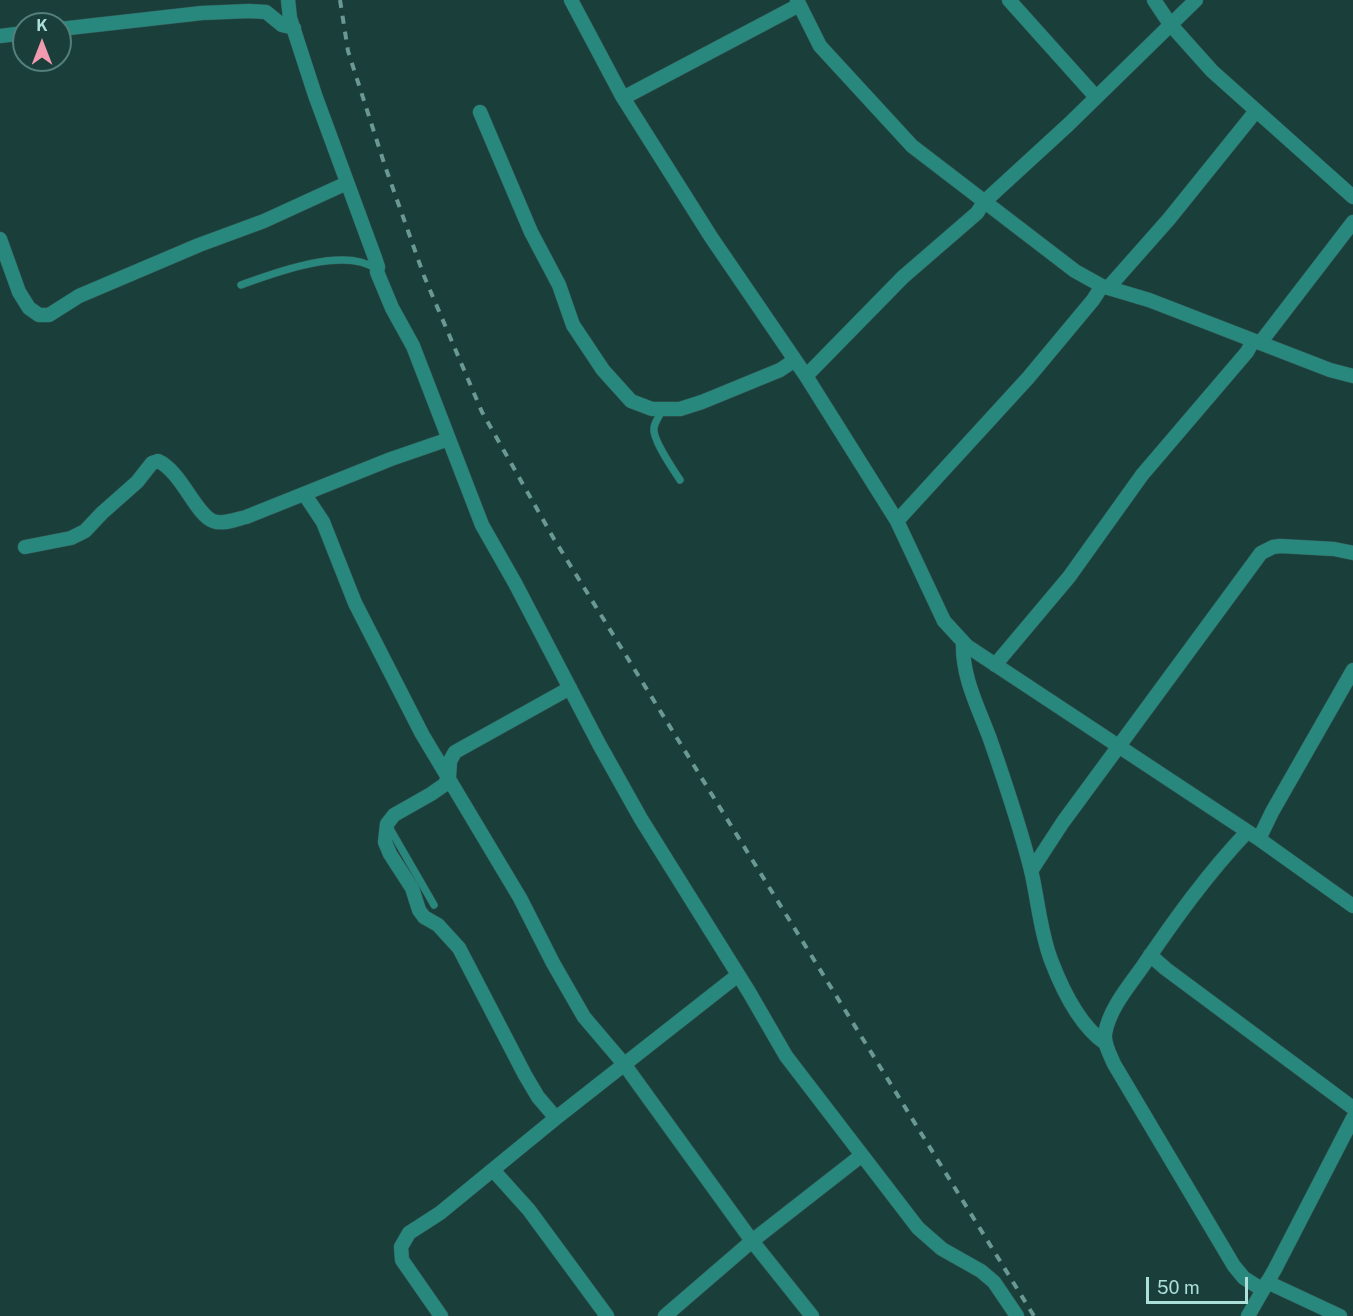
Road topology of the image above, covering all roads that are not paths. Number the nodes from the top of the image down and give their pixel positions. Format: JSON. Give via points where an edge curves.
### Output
{"nodes":[{"id":1,"x":288,"y":0,"type":"edge"},
{"id":2,"x":572,"y":0,"type":"edge"},
{"id":3,"x":1009,"y":0,"type":"edge"},
{"id":4,"x":1154,"y":0,"type":"edge"},
{"id":5,"x":1196,"y":0,"type":"edge"},
{"id":6,"x":798,"y":2,"type":"edge"},
{"id":7,"x":1170,"y":24,"type":"junction"},
{"id":8,"x":72,"y":28,"type":"edge"},
{"id":9,"x":294,"y":28,"type":"junction"},
{"id":10,"x":1096,"y":97,"type":"junction"},
{"id":11,"x":623,"y":98,"type":"junction"},
{"id":12,"x":480,"y":111,"type":"dead end"},
{"id":13,"x":1256,"y":111,"type":"junction"},
{"id":14,"x":347,"y":183,"type":"junction"},
{"id":15,"x":1353,"y":197,"type":"edge"},
{"id":16,"x":984,"y":202,"type":"junction"},
{"id":17,"x":1353,"y":222,"type":"edge"},
{"id":18,"x":0,"y":239,"type":"edge"},
{"id":19,"x":377,"y":272,"type":"junction"},
{"id":20,"x":241,"y":285,"type":"dead end"},
{"id":21,"x":1105,"y":287,"type":"junction"},
{"id":22,"x":1257,"y":342,"type":"junction"},
{"id":23,"x":795,"y":360,"type":"junction"},
{"id":24,"x":806,"y":376,"type":"junction"},
{"id":25,"x":1353,"y":376,"type":"edge"},
{"id":26,"x":662,"y":410,"type":"junction"},
{"id":27,"x":448,"y":439,"type":"junction"},
{"id":28,"x":680,"y":480,"type":"dead end"},
{"id":29,"x":305,"y":495,"type":"junction"},
{"id":30,"x":897,"y":521,"type":"junction"},
{"id":31,"x":25,"y":547,"type":"dead end"},
{"id":32,"x":1353,"y":553,"type":"edge"},
{"id":33,"x":963,"y":643,"type":"junction"},
{"id":34,"x":995,"y":665,"type":"junction"},
{"id":35,"x":1353,"y":670,"type":"edge"},
{"id":36,"x":570,"y":688,"type":"junction"},
{"id":37,"x":1119,"y":747,"type":"junction"},
{"id":38,"x":448,"y":777,"type":"junction"},
{"id":39,"x":387,"y":824,"type":"junction"},
{"id":40,"x":1253,"y":836,"type":"junction"},
{"id":41,"x":1031,"y":871,"type":"junction"},
{"id":42,"x":434,"y":905,"type":"dead end"},
{"id":43,"x":1353,"y":906,"type":"edge"},
{"id":44,"x":1150,"y":955,"type":"junction"},
{"id":45,"x":738,"y":975,"type":"junction"},
{"id":46,"x":1105,"y":1043,"type":"junction"},
{"id":47,"x":624,"y":1064,"type":"junction"},
{"id":48,"x":1353,"y":1108,"type":"edge"},
{"id":49,"x":556,"y":1118,"type":"junction"},
{"id":50,"x":1353,"y":1118,"type":"edge"},
{"id":51,"x":862,"y":1155,"type":"junction"},
{"id":52,"x":493,"y":1170,"type":"junction"},
{"id":53,"x":752,"y":1241,"type":"junction"},
{"id":54,"x":1265,"y":1286,"type":"junction"},
{"id":55,"x":441,"y":1316,"type":"edge"},
{"id":56,"x":607,"y":1316,"type":"edge"},
{"id":57,"x":665,"y":1316,"type":"edge"},
{"id":58,"x":812,"y":1316,"type":"edge"},
{"id":59,"x":1017,"y":1316,"type":"edge"},
{"id":60,"x":1248,"y":1316,"type":"edge"},
{"id":61,"x":1340,"y":1316,"type":"edge"}],
"edges":[{"from":1,"to":9,"type":"street"},
{"from":2,"to":11,"type":"street"},
{"from":3,"to":10,"type":"street"},
{"from":4,"to":7,"type":"street"},
{"from":5,"to":7,"type":"street"},
{"from":6,"to":11,"type":"street"},
{"from":6,"to":16,"type":"street","via":[[820,46],[912,146]]},
{"from":7,"to":10,"type":"street"},
{"from":7,"to":13,"type":"street","via":[[1212,71]]},
{"from":8,"to":9,"type":"street","via":[[249,10],[266,12],[282,25]]},
{"from":9,"to":14,"type":"street"},
{"from":10,"to":16,"type":"street"},
{"from":11,"to":23,"type":"street"},
{"from":12,"to":26,"type":"street","via":[[531,232],[560,285],[573,325],[625,395],[639,405]]},
{"from":13,"to":15,"type":"street"},
{"from":13,"to":21,"type":"street","via":[[1168,219]]},
{"from":14,"to":18,"type":"street","via":[[80,296],[48,315],[39,315],[23,301]]},
{"from":14,"to":19,"type":"street"},
{"from":16,"to":21,"type":"street","via":[[1052,255]]},
{"from":16,"to":24,"type":"street"},
{"from":17,"to":22,"type":"street"},
{"from":19,"to":20,"type":"lane","via":[[364,263],[345,260],[308,265]]},
{"from":19,"to":27,"type":"street","via":[[413,346]]},
{"from":21,"to":22,"type":"street"},
{"from":21,"to":30,"type":"street"},
{"from":22,"to":25,"type":"street"},
{"from":22,"to":34,"type":"street","via":[[1142,475],[1069,577]]},
{"from":23,"to":24,"type":"street"},
{"from":23,"to":26,"type":"street","via":[[702,402],[680,410]]},
{"from":24,"to":30,"type":"street"},
{"from":26,"to":28,"type":"lane","via":[[654,433]]},
{"from":27,"to":29,"type":"street"},
{"from":27,"to":36,"type":"street","via":[[482,525]]},
{"from":29,"to":31,"type":"street","via":[[246,517],[213,521],[175,475],[158,461],[85,531],[71,538]]},
{"from":29,"to":38,"type":"street","via":[[323,522],[355,603]]},
{"from":30,"to":33,"type":"street","via":[[944,621]]},
{"from":32,"to":37,"type":"street","via":[[1280,546],[1261,553]]},
{"from":33,"to":34,"type":"street"},
{"from":33,"to":41,"type":"street","via":[[966,677]]},
{"from":34,"to":37,"type":"street"},
{"from":35,"to":40,"type":"street","via":[[1272,812]]},
{"from":36,"to":38,"type":"street","via":[[455,752]]},
{"from":36,"to":45,"type":"street","via":[[641,819]]},
{"from":37,"to":40,"type":"street"},
{"from":37,"to":41,"type":"street"},
{"from":38,"to":39,"type":"street","via":[[437,790],[394,815]]},
{"from":38,"to":47,"type":"street","via":[[584,1017]]},
{"from":39,"to":42,"type":"lane"},
{"from":39,"to":49,"type":"street","via":[[385,842],[412,888],[419,910],[459,948],[529,1082]]},
{"from":40,"to":43,"type":"street"},
{"from":40,"to":44,"type":"street","via":[[1223,857]]},
{"from":41,"to":46,"type":"street","via":[[1051,959],[1087,1026]]},
{"from":44,"to":46,"type":"street","via":[[1109,1019]]},
{"from":44,"to":48,"type":"street"},
{"from":45,"to":47,"type":"street"},
{"from":45,"to":51,"type":"street","via":[[786,1056]]},
{"from":46,"to":54,"type":"street","via":[[1234,1266],[1244,1278]]},
{"from":47,"to":49,"type":"street"},
{"from":47,"to":53,"type":"street"},
{"from":49,"to":52,"type":"street"},
{"from":50,"to":54,"type":"street"},
{"from":51,"to":53,"type":"street"},
{"from":51,"to":59,"type":"street","via":[[918,1228],[942,1249],[994,1282]]},
{"from":52,"to":55,"type":"street","via":[[409,1233],[403,1242],[402,1260]]},
{"from":52,"to":56,"type":"street","via":[[529,1210]]},
{"from":53,"to":57,"type":"street"},
{"from":53,"to":58,"type":"street"},
{"from":54,"to":60,"type":"street"},
{"from":54,"to":61,"type":"street"}]}
